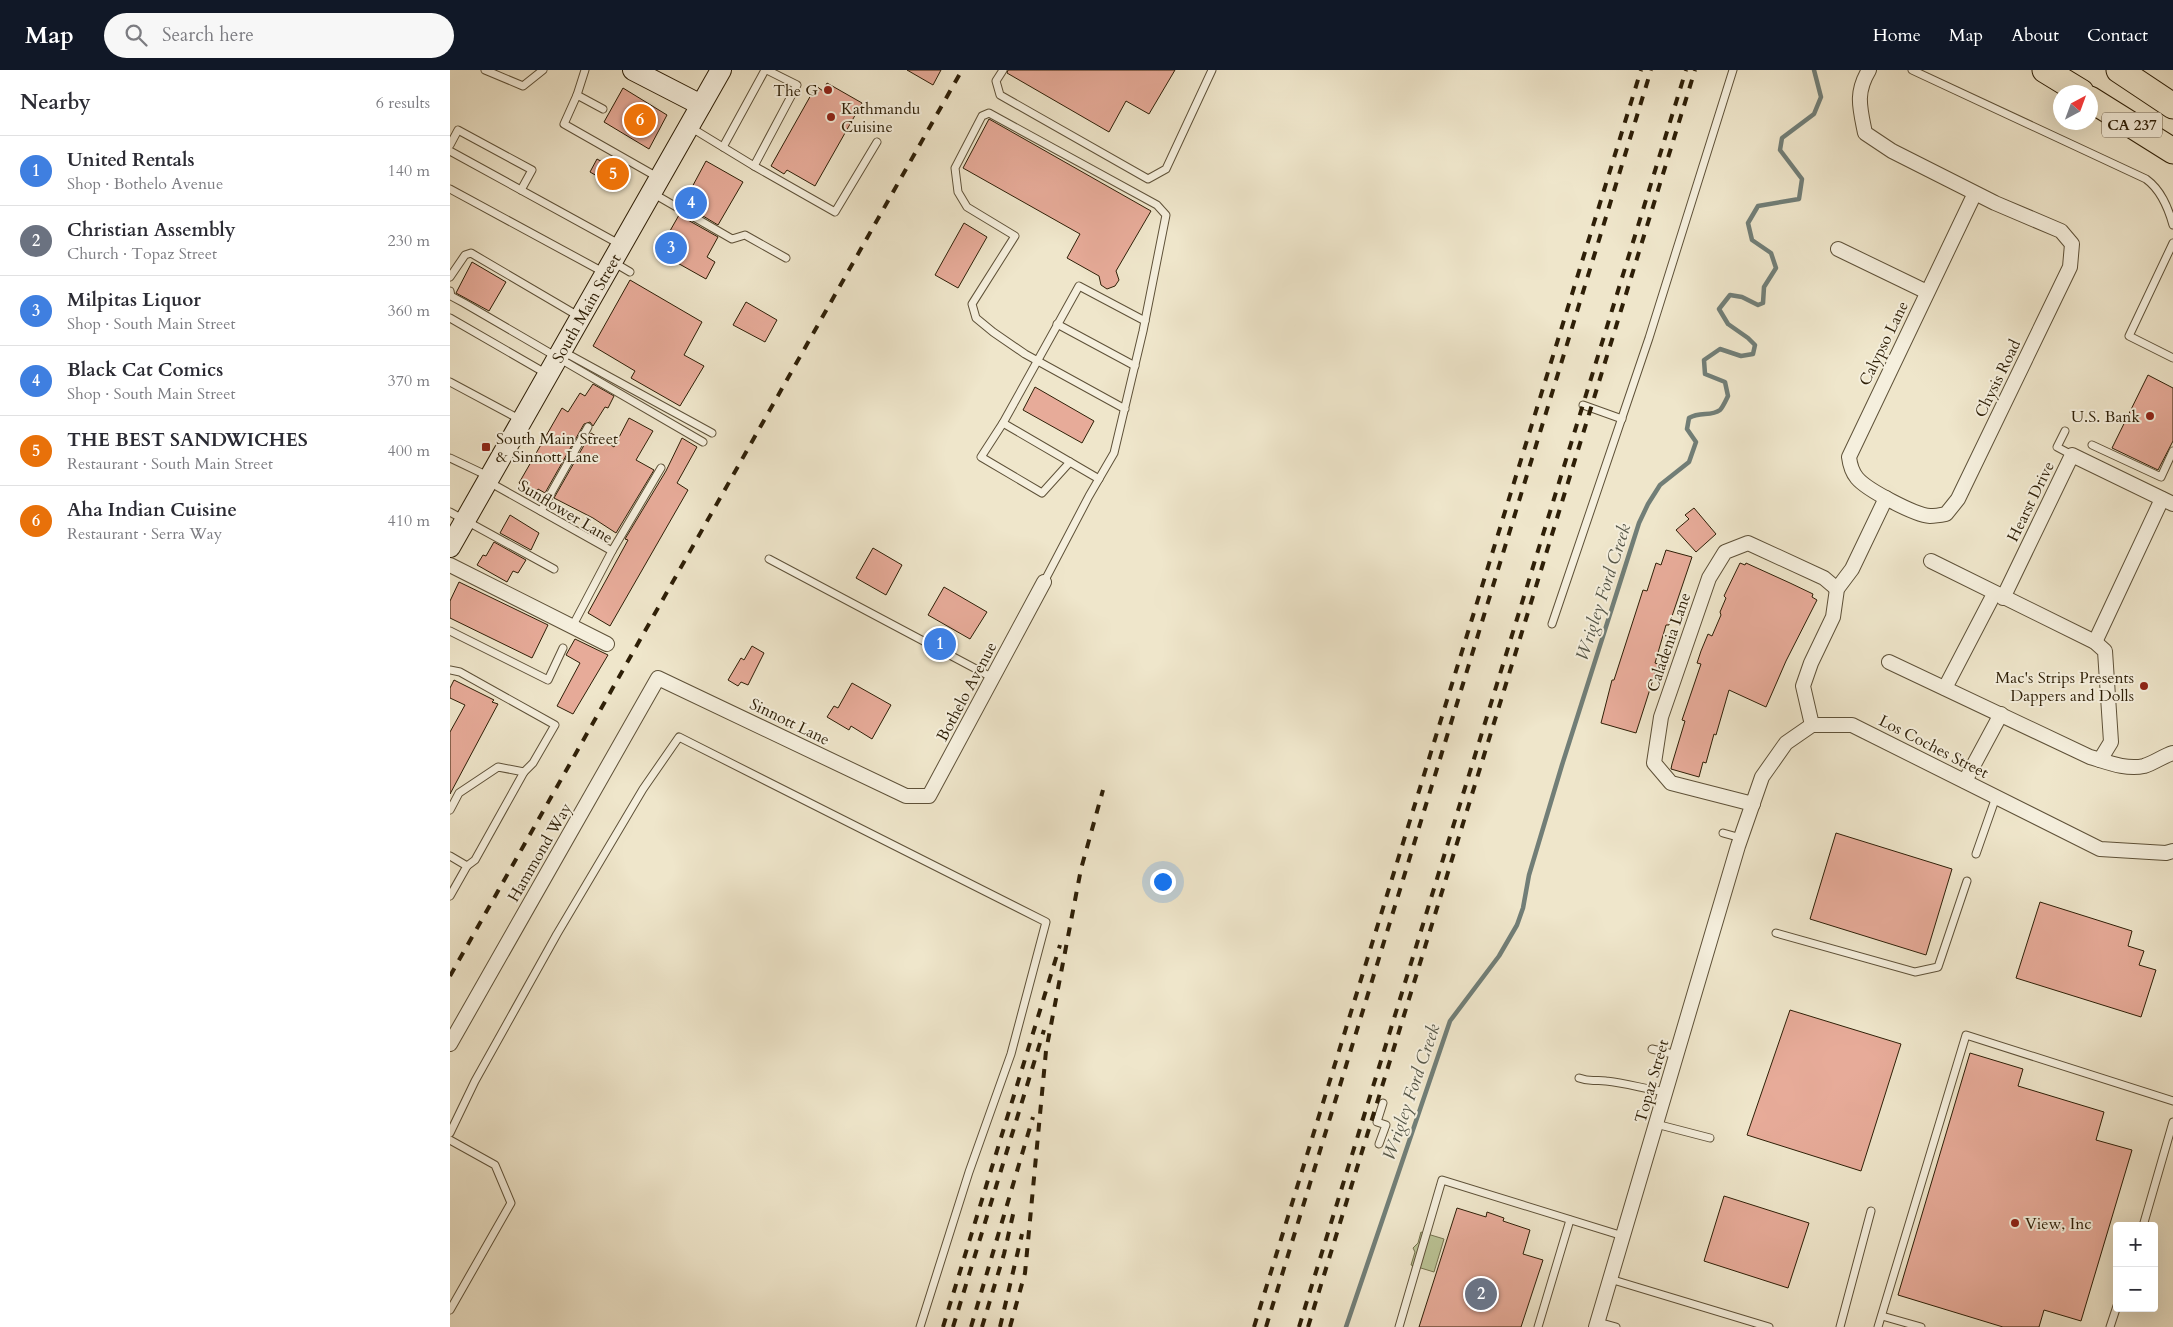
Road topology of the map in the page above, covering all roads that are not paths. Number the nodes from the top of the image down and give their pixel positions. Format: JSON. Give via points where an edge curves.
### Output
{"nodes":[{"id":1,"x":485,"y":70,"type":"edge"},
{"id":2,"x":543,"y":70,"type":"edge"},
{"id":3,"x":585,"y":70,"type":"edge"},
{"id":4,"x":633,"y":70,"type":"edge"},
{"id":5,"x":721,"y":70,"type":"edge"},
{"id":6,"x":766,"y":70,"type":"edge"},
{"id":7,"x":1003,"y":70,"type":"edge"},
{"id":8,"x":1212,"y":70,"type":"edge"},
{"id":9,"x":1733,"y":70,"type":"edge"},
{"id":10,"x":1869,"y":70,"type":"edge"},
{"id":11,"x":1912,"y":70,"type":"edge"},
{"id":12,"x":2045,"y":70,"type":"edge"},
{"id":13,"x":2119,"y":70,"type":"edge"},
{"id":14,"x":2070,"y":85,"type":"edge"},
{"id":15,"x":577,"y":95,"type":"junction"},
{"id":16,"x":2098,"y":104,"type":"edge"},
{"id":17,"x":701,"y":105,"type":"junction"},
{"id":18,"x":2173,"y":106,"type":"edge"},
{"id":19,"x":603,"y":109,"type":"dead end"},
{"id":20,"x":689,"y":126,"type":"junction"},
{"id":21,"x":877,"y":142,"type":"dead end"},
{"id":22,"x":450,"y":145,"type":"edge"},
{"id":23,"x":723,"y":147,"type":"junction"},
{"id":24,"x":450,"y":151,"type":"edge"},
{"id":25,"x":2173,"y":151,"type":"edge"},
{"id":26,"x":754,"y":166,"type":"junction"},
{"id":27,"x":656,"y":185,"type":"junction"},
{"id":28,"x":450,"y":189,"type":"edge"},
{"id":29,"x":521,"y":190,"type":"junction"},
{"id":30,"x":1976,"y":193,"type":"junction"},
{"id":31,"x":2173,"y":225,"type":"edge"},
{"id":32,"x":2173,"y":243,"type":"edge"},
{"id":33,"x":1838,"y":249,"type":"dead end"},
{"id":34,"x":786,"y":258,"type":"dead end"},
{"id":35,"x":613,"y":260,"type":"junction"},
{"id":36,"x":630,"y":272,"type":"dead end"},
{"id":37,"x":450,"y":277,"type":"edge"},
{"id":38,"x":1927,"y":292,"type":"junction"},
{"id":39,"x":451,"y":293,"type":"edge"},
{"id":40,"x":581,"y":317,"type":"junction"},
{"id":41,"x":450,"y":318,"type":"edge"},
{"id":42,"x":1144,"y":321,"type":"junction"},
{"id":43,"x":1057,"y":324,"type":"junction"},
{"id":44,"x":560,"y":354,"type":"junction"},
{"id":45,"x":2173,"y":358,"type":"edge"},
{"id":46,"x":1037,"y":360,"type":"junction"},
{"id":47,"x":1135,"y":366,"type":"junction"},
{"id":48,"x":548,"y":374,"type":"junction"},
{"id":49,"x":450,"y":382,"type":"edge"},
{"id":50,"x":1583,"y":405,"type":"dead end"},
{"id":51,"x":1125,"y":409,"type":"junction"},
{"id":52,"x":1622,"y":419,"type":"junction"},
{"id":53,"x":522,"y":420,"type":"junction"},
{"id":54,"x":1003,"y":423,"type":"junction"},
{"id":55,"x":588,"y":427,"type":"dead end"},
{"id":56,"x":2065,"y":431,"type":"dead end"},
{"id":57,"x":712,"y":433,"type":"dead end"},
{"id":58,"x":703,"y":442,"type":"dead end"},
{"id":59,"x":2092,"y":445,"type":"dead end"},
{"id":60,"x":2173,"y":451,"type":"edge"},
{"id":61,"x":2072,"y":455,"type":"junction"},
{"id":62,"x":450,"y":458,"type":"edge"},
{"id":63,"x":1070,"y":462,"type":"junction"},
{"id":64,"x":661,"y":468,"type":"dead end"},
{"id":65,"x":489,"y":479,"type":"junction"},
{"id":66,"x":1099,"y":479,"type":"junction"},
{"id":67,"x":1886,"y":498,"type":"junction"},
{"id":68,"x":2168,"y":501,"type":"edge"},
{"id":69,"x":541,"y":511,"type":"junction"},
{"id":70,"x":458,"y":516,"type":"edge"},
{"id":71,"x":450,"y":547,"type":"edge"},
{"id":72,"x":612,"y":551,"type":"junction"},
{"id":73,"x":769,"y":559,"type":"dead end"},
{"id":74,"x":1931,"y":561,"type":"dead end"},
{"id":75,"x":450,"y":565,"type":"edge"},
{"id":76,"x":554,"y":569,"type":"dead end"},
{"id":77,"x":1044,"y":582,"type":"joint"},
{"id":78,"x":1837,"y":590,"type":"junction"},
{"id":79,"x":1999,"y":596,"type":"junction"},
{"id":80,"x":1552,"y":624,"type":"dead end"},
{"id":81,"x":572,"y":627,"type":"junction"},
{"id":82,"x":450,"y":631,"type":"edge"},
{"id":83,"x":2095,"y":642,"type":"junction"},
{"id":84,"x":607,"y":644,"type":"dead end"},
{"id":85,"x":563,"y":648,"type":"dead end"},
{"id":86,"x":1889,"y":662,"type":"dead end"},
{"id":87,"x":450,"y":670,"type":"edge"},
{"id":88,"x":658,"y":678,"type":"joint"},
{"id":89,"x":992,"y":678,"type":"junction"},
{"id":90,"x":1944,"y":688,"type":"junction"},
{"id":91,"x":2001,"y":714,"type":"junction"},
{"id":92,"x":1812,"y":725,"type":"junction"},
{"id":93,"x":2167,"y":755,"type":"edge"},
{"id":94,"x":2100,"y":760,"type":"junction"},
{"id":95,"x":524,"y":772,"type":"junction"},
{"id":96,"x":1965,"y":781,"type":"junction"},
{"id":97,"x":906,"y":796,"type":"joint"},
{"id":98,"x":1996,"y":797,"type":"junction"},
{"id":99,"x":1753,"y":804,"type":"junction"},
{"id":100,"x":450,"y":810,"type":"edge"},
{"id":101,"x":1723,"y":833,"type":"dead end"},
{"id":102,"x":1739,"y":842,"type":"junction"},
{"id":103,"x":2173,"y":851,"type":"edge"},
{"id":104,"x":1976,"y":854,"type":"dead end"},
{"id":105,"x":450,"y":856,"type":"edge"},
{"id":106,"x":467,"y":866,"type":"junction"},
{"id":107,"x":1967,"y":881,"type":"dead end"},
{"id":108,"x":450,"y":896,"type":"edge"},
{"id":109,"x":1776,"y":933,"type":"dead end"},
{"id":110,"x":450,"y":1044,"type":"edge"},
{"id":111,"x":1652,"y":1049,"type":"dead end"},
{"id":112,"x":1677,"y":1055,"type":"junction"},
{"id":113,"x":1579,"y":1078,"type":"dead end"},
{"id":114,"x":1666,"y":1092,"type":"junction"},
{"id":115,"x":2173,"y":1101,"type":"edge"},
{"id":116,"x":1383,"y":1103,"type":"dead end"},
{"id":117,"x":2173,"y":1122,"type":"edge"},
{"id":118,"x":1656,"y":1124,"type":"junction"},
{"id":119,"x":450,"y":1133,"type":"edge"},
{"id":120,"x":1710,"y":1138,"type":"dead end"},
{"id":121,"x":450,"y":1140,"type":"edge"},
{"id":122,"x":1379,"y":1144,"type":"dead end"},
{"id":123,"x":1871,"y":1212,"type":"dead end"},
{"id":124,"x":1570,"y":1220,"type":"junction"},
{"id":125,"x":2144,"y":1222,"type":"edge"},
{"id":126,"x":1623,"y":1236,"type":"junction"},
{"id":127,"x":1610,"y":1279,"type":"junction"},
{"id":128,"x":450,"y":1310,"type":"edge"},
{"id":129,"x":2115,"y":1312,"type":"edge"},
{"id":130,"x":1882,"y":1316,"type":"junction"},
{"id":131,"x":1597,"y":1324,"type":"edge"},
{"id":132,"x":920,"y":1327,"type":"edge"},
{"id":133,"x":1399,"y":1327,"type":"edge"},
{"id":134,"x":1538,"y":1327,"type":"edge"},
{"id":135,"x":1616,"y":1327,"type":"edge"},
{"id":136,"x":1769,"y":1327,"type":"edge"},
{"id":137,"x":1840,"y":1327,"type":"edge"},
{"id":138,"x":1878,"y":1327,"type":"edge"},
{"id":139,"x":1921,"y":1327,"type":"edge"},
{"id":140,"x":2110,"y":1327,"type":"edge"}],
"edges":[{"from":1,"to":2,"type":"lane","via":[[522,86]]},
{"from":3,"to":15,"type":"lane"},
{"from":4,"to":17,"type":"main road"},
{"from":5,"to":17,"type":"main road","name":"South Main Street"},
{"from":6,"to":23,"type":"lane"},
{"from":6,"to":26,"type":"lane","via":[[797,85]]},
{"from":7,"to":8,"type":"lane","via":[[996,81],[1000,96],[1148,179],[1166,169]]},
{"from":9,"to":52,"type":"lane"},
{"from":10,"to":30,"type":"street","name":"Chysis Road","via":[[1861,83],[1860,97],[1865,133]]},
{"from":11,"to":31,"type":"lane","via":[[2146,179],[2159,192]]},
{"from":12,"to":14,"type":"highway"},
{"from":13,"to":18,"type":"highway","number":"CA 237"},
{"from":15,"to":19,"type":"lane"},
{"from":15,"to":27,"type":"lane","via":[[564,124]]},
{"from":16,"to":25,"type":"highway","number":"CA 237"},
{"from":17,"to":20,"type":"main road","name":"South Main Street"},
{"from":20,"to":23,"type":"lane"},
{"from":20,"to":27,"type":"main road","name":"South Main Street"},
{"from":21,"to":26,"type":"lane","via":[[835,212]]},
{"from":22,"to":29,"type":"lane","via":[[458,130],[532,170]]},
{"from":23,"to":26,"type":"lane"},
{"from":24,"to":29,"type":"lane"},
{"from":27,"to":34,"type":"lane","via":[[732,239],[745,235]]},
{"from":27,"to":35,"type":"main road","name":"South Main Street"},
{"from":28,"to":35,"type":"lane"},
{"from":29,"to":35,"type":"lane"},
{"from":30,"to":38,"type":"street","name":"Calypso Lane"},
{"from":30,"to":67,"type":"street","name":"Chysis Road","via":[[2061,231],[2072,244],[2070,267],[1958,499],[1946,514],[1930,516]]},
{"from":32,"to":45,"type":"lane","via":[[2129,336]]},
{"from":33,"to":38,"type":"street"},
{"from":35,"to":36,"type":"lane"},
{"from":35,"to":40,"type":"main road","name":"South Main Street"},
{"from":37,"to":40,"type":"lane","via":[[465,255],[471,253]]},
{"from":38,"to":67,"type":"street","name":"Calypso Lane","via":[[1848,457],[1858,480]]},
{"from":39,"to":44,"type":"lane"},
{"from":40,"to":44,"type":"main road","name":"South Main Street"},
{"from":41,"to":48,"type":"lane"},
{"from":42,"to":43,"type":"lane","via":[[1079,286]]},
{"from":42,"to":46,"type":"lane","via":[[1166,215],[1157,205],[989,113],[982,116],[955,168],[958,192],[967,207],[1015,236],[972,304],[976,318]]},
{"from":42,"to":47,"type":"lane"},
{"from":43,"to":46,"type":"lane"},
{"from":43,"to":47,"type":"lane"},
{"from":44,"to":48,"type":"main road","name":"South Main Street"},
{"from":44,"to":57,"type":"lane"},
{"from":44,"to":58,"type":"lane"},
{"from":46,"to":51,"type":"lane"},
{"from":46,"to":54,"type":"lane"},
{"from":47,"to":51,"type":"lane"},
{"from":48,"to":53,"type":"main road","name":"South Main Street"},
{"from":49,"to":53,"type":"lane"},
{"from":50,"to":52,"type":"lane"},
{"from":51,"to":66,"type":"lane","via":[[1114,453]]},
{"from":52,"to":80,"type":"lane"},
{"from":53,"to":65,"type":"main road","name":"South Main Street"},
{"from":54,"to":63,"type":"lane"},
{"from":54,"to":63,"type":"lane","via":[[981,457],[1042,493]]},
{"from":55,"to":69,"type":"lane"},
{"from":56,"to":61,"type":"lane","via":[[2057,448]]},
{"from":59,"to":60,"type":"lane","via":[[2161,477]]},
{"from":61,"to":68,"type":"street","name":"Hearst Drive"},
{"from":61,"to":79,"type":"street","name":"Hearst Drive"},
{"from":62,"to":65,"type":"lane","name":"Sunflower Lane"},
{"from":63,"to":66,"type":"lane"},
{"from":64,"to":72,"type":"lane"},
{"from":65,"to":69,"type":"lane","name":"Sunflower Lane"},
{"from":65,"to":70,"type":"main road","name":"South Main Street"},
{"from":66,"to":77,"type":"lane"},
{"from":67,"to":78,"type":"street","via":[[1852,569]]},
{"from":68,"to":83,"type":"street","name":"Hearst Drive"},
{"from":69,"to":72,"type":"lane","name":"Sunflower Lane"},
{"from":70,"to":71,"type":"main road","name":"South Main Street"},
{"from":70,"to":76,"type":"lane"},
{"from":72,"to":81,"type":"lane","name":"Sunflower Lane"},
{"from":73,"to":89,"type":"lane"},
{"from":74,"to":79,"type":"street"},
{"from":75,"to":81,"type":"street"},
{"from":77,"to":89,"type":"street","name":"Bothelo Avenue"},
{"from":78,"to":92,"type":"street","via":[[1833,617],[1803,686]]},
{"from":78,"to":99,"type":"street","name":"Caladenia Lane","via":[[1824,578],[1748,543],[1725,552],[1709,578],[1661,717],[1654,763],[1671,783]]},
{"from":79,"to":83,"type":"street"},
{"from":79,"to":90,"type":"street","name":"Hearst Drive"},
{"from":81,"to":84,"type":"street"},
{"from":82,"to":85,"type":"lane","via":[[548,680]]},
{"from":83,"to":94,"type":"street","via":[[2105,651],[2111,742]]},
{"from":86,"to":90,"type":"street"},
{"from":87,"to":95,"type":"lane","via":[[460,672],[555,725],[533,763]]},
{"from":88,"to":97,"type":"street","name":"Sinnott Lane"},
{"from":88,"to":110,"type":"street","name":"Hammond Way"},
{"from":89,"to":97,"type":"street","name":"Bothelo Avenue","via":[[929,796]]},
{"from":90,"to":91,"type":"street"},
{"from":91,"to":94,"type":"street"},
{"from":91,"to":96,"type":"street"},
{"from":92,"to":96,"type":"street","name":"Los Coches Street","via":[[1852,725]]},
{"from":92,"to":99,"type":"street","via":[[1786,743],[1762,777]]},
{"from":93,"to":94,"type":"street","via":[[2144,766],[2117,766]]},
{"from":95,"to":100,"type":"lane","via":[[498,767],[459,793]]},
{"from":95,"to":106,"type":"lane","via":[[475,860]]},
{"from":96,"to":98,"type":"street","name":"Los Coches Street"},
{"from":98,"to":103,"type":"street","name":"Los Coches Street","via":[[2100,850]]},
{"from":98,"to":104,"type":"lane"},
{"from":99,"to":102,"type":"street"},
{"from":101,"to":102,"type":"lane"},
{"from":102,"to":112,"type":"street","name":"Topaz Street"},
{"from":105,"to":106,"type":"lane"},
{"from":106,"to":108,"type":"lane"},
{"from":107,"to":109,"type":"lane","via":[[1938,967],[1915,972]]},
{"from":111,"to":112,"type":"lane"},
{"from":112,"to":114,"type":"street","name":"Topaz Street"},
{"from":113,"to":114,"type":"lane"},
{"from":114,"to":118,"type":"street","name":"Topaz Street"},
{"from":115,"to":130,"type":"lane","via":[[1966,1035]]},
{"from":116,"to":122,"type":"lane","via":[[1377,1122],[1386,1125]]},
{"from":117,"to":125,"type":"lane"},
{"from":118,"to":120,"type":"lane"},
{"from":118,"to":126,"type":"street","name":"Topaz Street"},
{"from":119,"to":132,"type":"lane","via":[[557,934],[643,789],[679,737],[1046,922],[1011,1054],[969,1172]]},
{"from":121,"to":128,"type":"lane","via":[[495,1165],[511,1203]]},
{"from":123,"to":137,"type":"lane"},
{"from":124,"to":126,"type":"lane"},
{"from":124,"to":133,"type":"lane","via":[[1442,1180]]},
{"from":124,"to":134,"type":"lane"},
{"from":126,"to":127,"type":"street","name":"Topaz Street"},
{"from":127,"to":131,"type":"street","name":"Topaz Street"},
{"from":127,"to":136,"type":"lane"},
{"from":129,"to":140,"type":"lane"},
{"from":130,"to":138,"type":"lane"},
{"from":130,"to":139,"type":"lane"},
{"from":131,"to":135,"type":"lane"}]}
